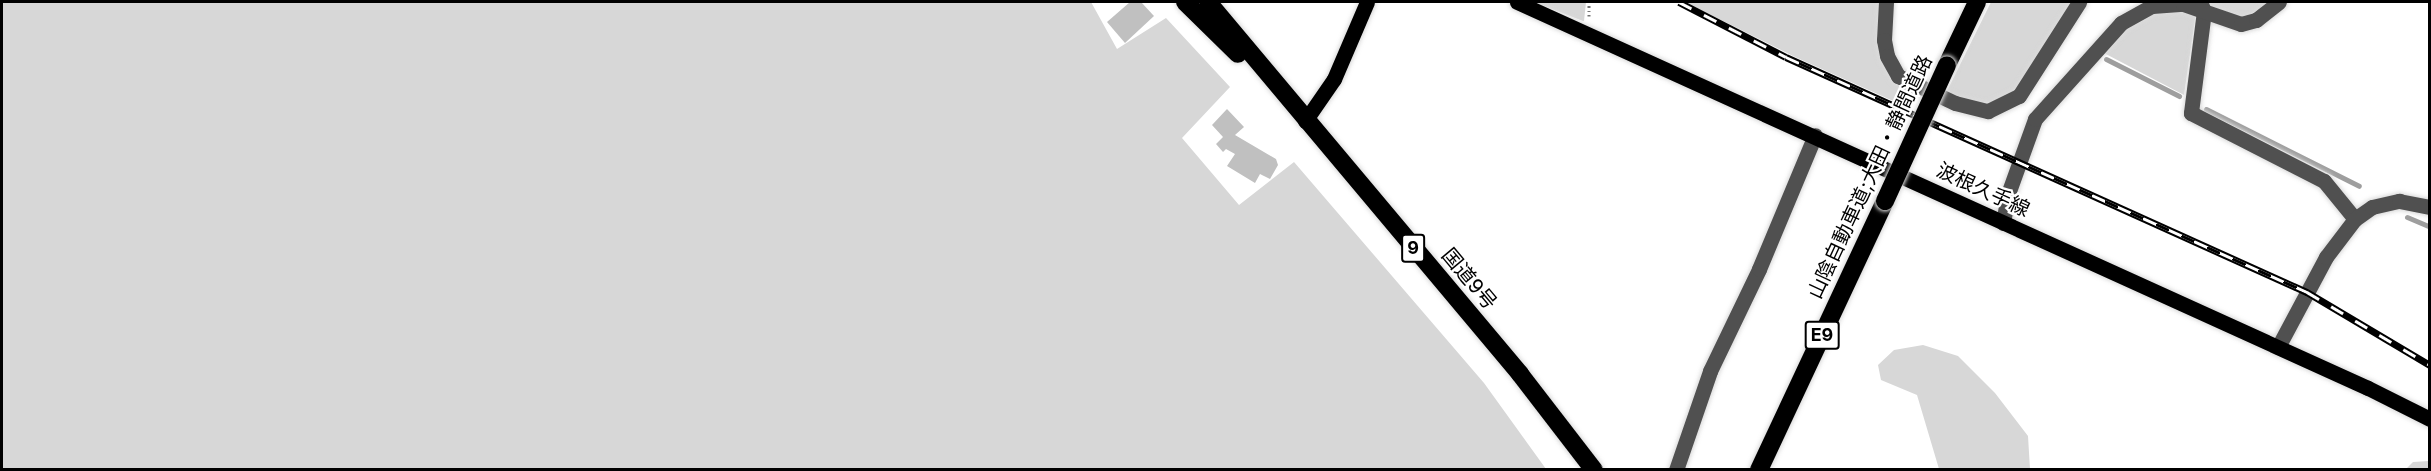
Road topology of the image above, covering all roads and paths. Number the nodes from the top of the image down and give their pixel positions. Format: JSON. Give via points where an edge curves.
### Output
{"nodes":[{"id":1,"x":1185,"y":2,"type":"edge"},
{"id":2,"x":1208,"y":2,"type":"edge"},
{"id":3,"x":1367,"y":2,"type":"edge"},
{"id":4,"x":1517,"y":2,"type":"edge"},
{"id":5,"x":1886,"y":2,"type":"edge"},
{"id":6,"x":1977,"y":2,"type":"edge"},
{"id":7,"x":2079,"y":2,"type":"edge"},
{"id":8,"x":2279,"y":2,"type":"edge"},
{"id":9,"x":2152,"y":4,"type":"edge"},
{"id":10,"x":2202,"y":6,"type":"edge"},
{"id":11,"x":1305,"y":121,"type":"junction"},
{"id":12,"x":1815,"y":135,"type":"junction"},
{"id":13,"x":2430,"y":207,"type":"edge"},
{"id":14,"x":2355,"y":219,"type":"junction"},
{"id":15,"x":2003,"y":223,"type":"junction"},
{"id":16,"x":2278,"y":347,"type":"junction"},
{"id":17,"x":2430,"y":419,"type":"edge"},
{"id":18,"x":1594,"y":470,"type":"edge"},
{"id":19,"x":1676,"y":470,"type":"edge"},
{"id":20,"x":1759,"y":470,"type":"edge"}],
"edges":[{"from":1,"to":11,"type":"highway","name":"国道9号","number":"9"},
{"from":2,"to":11,"type":"highway","name":"国道9号","number":"9"},
{"from":3,"to":11,"type":"main road","via":[[1334,80]]},
{"from":4,"to":12,"type":"main road","name":"波根久手線"},
{"from":5,"to":7,"type":"street","via":[[1884,40],[1887,56],[1898,76],[1955,103],[1988,111],[2019,96]]},
{"from":6,"to":20,"type":"highway","name":"山陰自動車道;大田・静間道路","number":"E9","bridge":true},
{"from":8,"to":10,"type":"street","via":[[2256,20],[2241,24]]},
{"from":9,"to":10,"type":"street"},
{"from":9,"to":15,"type":"street","via":[[2121,23],[2036,119],[2008,194]]},
{"from":10,"to":14,"type":"street","via":[[2192,113],[2324,181]]},
{"from":11,"to":18,"type":"highway","name":"国道9号","number":"9","via":[[1520,374]]},
{"from":12,"to":15,"type":"main road","name":"波根久手線"},
{"from":12,"to":19,"type":"street","via":[[1759,269],[1710,371]]},
{"from":13,"to":14,"type":"street","via":[[2399,201],[2372,207]]},
{"from":14,"to":16,"type":"street","via":[[2326,257]]},
{"from":15,"to":16,"type":"main road","name":"波根久手線"},
{"from":16,"to":17,"type":"main road","name":"波根久手線"}]}
